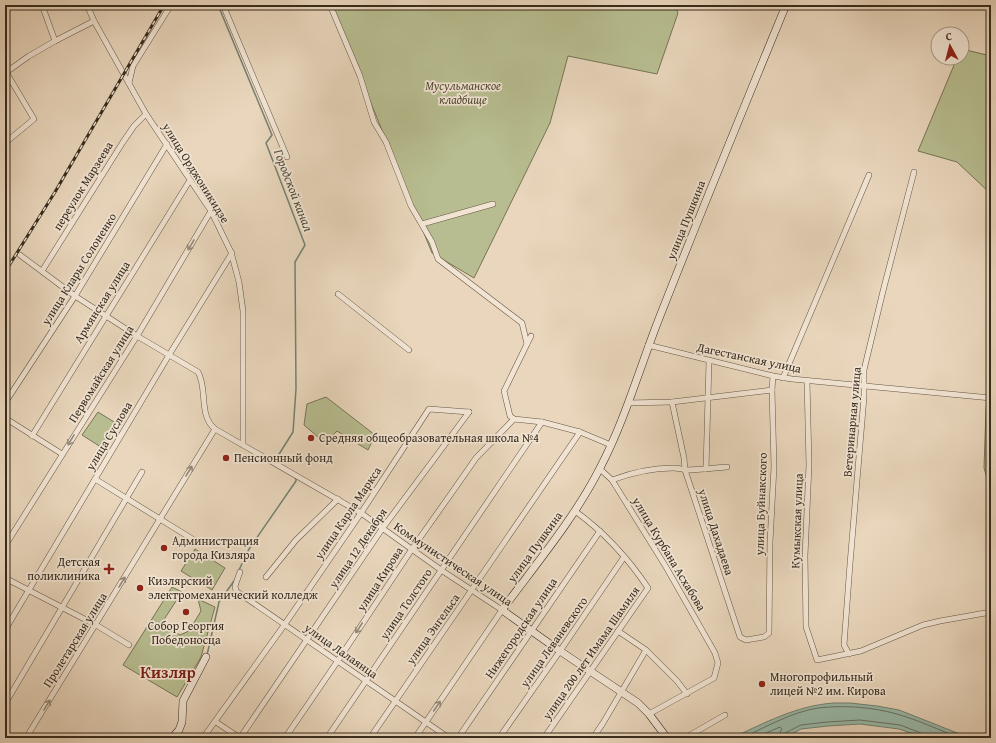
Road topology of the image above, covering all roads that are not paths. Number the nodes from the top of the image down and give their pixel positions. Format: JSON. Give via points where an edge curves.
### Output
{"nodes":[{"id":1,"x":42,"y":5,"type":"edge"},
{"id":2,"x":87,"y":5,"type":"edge"},
{"id":3,"x":171,"y":5,"type":"edge"},
{"id":4,"x":223,"y":5,"type":"edge"},
{"id":5,"x":330,"y":5,"type":"edge"},
{"id":6,"x":786,"y":5,"type":"edge"},
{"id":7,"x":94,"y":21,"type":"junction"},
{"id":8,"x":55,"y":41,"type":"junction"},
{"id":9,"x":6,"y":73,"type":"edge"},
{"id":10,"x":129,"y":83,"type":"junction"},
{"id":11,"x":146,"y":114,"type":"junction"},
{"id":12,"x":5,"y":143,"type":"edge"},
{"id":13,"x":167,"y":144,"type":"junction"},
{"id":14,"x":287,"y":157,"type":"dead end"},
{"id":15,"x":914,"y":172,"type":"dead end"},
{"id":16,"x":869,"y":175,"type":"dead end"},
{"id":17,"x":190,"y":180,"type":"junction"},
{"id":18,"x":493,"y":204,"type":"dead end"},
{"id":19,"x":211,"y":211,"type":"junction"},
{"id":20,"x":422,"y":224,"type":"junction"},
{"id":21,"x":5,"y":250,"type":"edge"},
{"id":22,"x":232,"y":253,"type":"junction"},
{"id":23,"x":5,"y":255,"type":"edge"},
{"id":24,"x":20,"y":255,"type":"dead end"},
{"id":25,"x":42,"y":271,"type":"junction"},
{"id":26,"x":338,"y":294,"type":"dead end"},
{"id":27,"x":76,"y":296,"type":"junction"},
{"id":28,"x":106,"y":316,"type":"junction"},
{"id":29,"x":137,"y":336,"type":"junction"},
{"id":30,"x":531,"y":336,"type":"dead end"},
{"id":31,"x":527,"y":344,"type":"junction"},
{"id":32,"x":648,"y":345,"type":"junction"},
{"id":33,"x":409,"y":350,"type":"dead end"},
{"id":34,"x":169,"y":355,"type":"junction"},
{"id":35,"x":709,"y":361,"type":"junction"},
{"id":36,"x":773,"y":376,"type":"junction"},
{"id":37,"x":783,"y":378,"type":"junction"},
{"id":38,"x":808,"y":381,"type":"junction"},
{"id":39,"x":864,"y":386,"type":"junction"},
{"id":40,"x":772,"y":390,"type":"junction"},
{"id":41,"x":707,"y":398,"type":"junction"},
{"id":42,"x":991,"y":398,"type":"edge"},
{"id":43,"x":672,"y":402,"type":"junction"},
{"id":44,"x":5,"y":403,"type":"edge"},
{"id":45,"x":628,"y":403,"type":"junction"},
{"id":46,"x":469,"y":412,"type":"joint"},
{"id":47,"x":5,"y":418,"type":"edge"},
{"id":48,"x":514,"y":419,"type":"junction"},
{"id":49,"x":542,"y":422,"type":"junction"},
{"id":50,"x":213,"y":428,"type":"junction"},
{"id":51,"x":580,"y":432,"type":"junction"},
{"id":52,"x":32,"y":436,"type":"junction"},
{"id":53,"x":243,"y":445,"type":"junction"},
{"id":54,"x":611,"y":445,"type":"junction"},
{"id":55,"x":62,"y":454,"type":"junction"},
{"id":56,"x":726,"y":467,"type":"dead end"},
{"id":57,"x":600,"y":469,"type":"junction"},
{"id":58,"x":706,"y":469,"type":"junction"},
{"id":59,"x":685,"y":470,"type":"junction"},
{"id":60,"x":142,"y":472,"type":"dead end"},
{"id":61,"x":95,"y":479,"type":"junction"},
{"id":62,"x":612,"y":480,"type":"junction"},
{"id":63,"x":126,"y":499,"type":"junction"},
{"id":64,"x":338,"y":499,"type":"junction"},
{"id":65,"x":575,"y":511,"type":"junction"},
{"id":66,"x":361,"y":514,"type":"junction"},
{"id":67,"x":160,"y":519,"type":"junction"},
{"id":68,"x":382,"y":529,"type":"junction"},
{"id":69,"x":600,"y":530,"type":"junction"},
{"id":70,"x":194,"y":540,"type":"dead end"},
{"id":71,"x":5,"y":546,"type":"edge"},
{"id":72,"x":412,"y":549,"type":"junction"},
{"id":73,"x":624,"y":557,"type":"junction"},
{"id":74,"x":441,"y":570,"type":"junction"},
{"id":75,"x":240,"y":572,"type":"dead end"},
{"id":76,"x":266,"y":577,"type":"dead end"},
{"id":77,"x":5,"y":578,"type":"edge"},
{"id":78,"x":28,"y":590,"type":"junction"},
{"id":79,"x":473,"y":590,"type":"junction"},
{"id":80,"x":62,"y":607,"type":"junction"},
{"id":81,"x":502,"y":610,"type":"junction"},
{"id":82,"x":991,"y":612,"type":"edge"},
{"id":83,"x":285,"y":624,"type":"junction"},
{"id":84,"x":96,"y":625,"type":"junction"},
{"id":85,"x":5,"y":630,"type":"edge"},
{"id":86,"x":531,"y":630,"type":"junction"},
{"id":87,"x":618,"y":631,"type":"junction"},
{"id":88,"x":769,"y":633,"type":"joint"},
{"id":89,"x":308,"y":640,"type":"junction"},
{"id":90,"x":129,"y":645,"type":"dead end"},
{"id":91,"x":646,"y":650,"type":"junction"},
{"id":92,"x":560,"y":651,"type":"junction"},
{"id":93,"x":849,"y":654,"type":"junction"},
{"id":94,"x":206,"y":657,"type":"dead end"},
{"id":95,"x":337,"y":662,"type":"junction"},
{"id":96,"x":590,"y":670,"type":"junction"},
{"id":97,"x":366,"y":681,"type":"junction"},
{"id":98,"x":622,"y":692,"type":"junction"},
{"id":99,"x":687,"y":694,"type":"junction"},
{"id":100,"x":395,"y":700,"type":"junction"},
{"id":101,"x":5,"y":704,"type":"edge"},
{"id":102,"x":649,"y":714,"type":"junction"},
{"id":103,"x":725,"y":715,"type":"dead end"},
{"id":104,"x":216,"y":722,"type":"junction"},
{"id":105,"x":426,"y":722,"type":"junction"},
{"id":106,"x":26,"y":738,"type":"edge"},
{"id":107,"x":172,"y":738,"type":"edge"},
{"id":108,"x":203,"y":738,"type":"edge"},
{"id":109,"x":240,"y":738,"type":"edge"},
{"id":110,"x":285,"y":738,"type":"edge"},
{"id":111,"x":327,"y":738,"type":"edge"},
{"id":112,"x":370,"y":738,"type":"edge"},
{"id":113,"x":415,"y":738,"type":"edge"},
{"id":114,"x":449,"y":738,"type":"edge"},
{"id":115,"x":458,"y":738,"type":"edge"},
{"id":116,"x":499,"y":738,"type":"edge"},
{"id":117,"x":544,"y":738,"type":"edge"},
{"id":118,"x":593,"y":738,"type":"edge"},
{"id":119,"x":667,"y":738,"type":"edge"},
{"id":120,"x":685,"y":738,"type":"edge"}],
"edges":[{"from":1,"to":8,"type":"street"},
{"from":2,"to":7,"type":"street","name":"улица Орджоникидзе"},
{"from":3,"to":10,"type":"street","via":[[133,66]]},
{"from":4,"to":14,"type":"street"},
{"from":5,"to":20,"type":"street","via":[[360,76],[374,122],[386,142],[411,206]]},
{"from":6,"to":32,"type":"street","name":"улица Пушкина"},
{"from":7,"to":8,"type":"street"},
{"from":7,"to":10,"type":"street","name":"улица Орджоникидзе"},
{"from":8,"to":9,"type":"street"},
{"from":9,"to":12,"type":"street","via":[[34,119]]},
{"from":10,"to":11,"type":"street","name":"улица Орджоникидзе"},
{"from":11,"to":13,"type":"street","name":"улица Орджоникидзе"},
{"from":11,"to":25,"type":"street","name":"переулок Марзеева","via":[[123,142]]},
{"from":13,"to":17,"type":"street","name":"улица Орджоникидзе"},
{"from":13,"to":27,"type":"street","name":"улица Клары Солоненко"},
{"from":15,"to":39,"type":"street","name":"Ветеринарная улица","via":[[882,291],[864,370]]},
{"from":16,"to":37,"type":"street"},
{"from":17,"to":19,"type":"street","name":"улица Орджоникидзе"},
{"from":17,"to":28,"type":"street","name":"Армянская улица"},
{"from":18,"to":20,"type":"street"},
{"from":19,"to":22,"type":"street","name":"улица Орджоникидзе"},
{"from":19,"to":29,"type":"street","name":"Первомайская улица","one_way":true},
{"from":20,"to":31,"type":"street","via":[[438,259],[522,323]]},
{"from":21,"to":23,"type":"street"},
{"from":22,"to":34,"type":"street","name":"улица Суслова"},
{"from":22,"to":53,"type":"street","name":"улица Орджоникидзе","via":[[243,311]]},
{"from":24,"to":25,"type":"street"},
{"from":25,"to":27,"type":"street"},
{"from":26,"to":33,"type":"street"},
{"from":27,"to":28,"type":"street"},
{"from":27,"to":44,"type":"street","name":"улица Клары Солоненко"},
{"from":28,"to":29,"type":"street"},
{"from":28,"to":52,"type":"street","name":"Армянская улица"},
{"from":29,"to":34,"type":"street"},
{"from":29,"to":55,"type":"street","name":"Первомайская улица","one_way":true},
{"from":30,"to":31,"type":"street"},
{"from":31,"to":48,"type":"street","via":[[504,391],[510,416]]},
{"from":32,"to":35,"type":"street","name":"Дагестанская улица"},
{"from":32,"to":45,"type":"street","name":"улица Пушкина"},
{"from":34,"to":50,"type":"street","via":[[198,372],[202,380],[206,413]]},
{"from":34,"to":61,"type":"street","name":"улица Суслова"},
{"from":35,"to":36,"type":"street","name":"Дагестанская улица"},
{"from":35,"to":41,"type":"street"},
{"from":36,"to":37,"type":"street","name":"Дагестанская улица"},
{"from":36,"to":40,"type":"street","name":"улица Буйнакского"},
{"from":37,"to":38,"type":"street","name":"Дагестанская улица"},
{"from":38,"to":39,"type":"street","name":"Дагестанская улица"},
{"from":38,"to":93,"type":"street","name":"Кумыкская улица","via":[[806,627],[817,660]]},
{"from":39,"to":42,"type":"street","name":"Дагестанская улица"},
{"from":39,"to":93,"type":"street","name":"Ветеринарная улица","via":[[844,645]]},
{"from":40,"to":41,"type":"street"},
{"from":40,"to":88,"type":"street","name":"улица Буйнакского","via":[[774,467]]},
{"from":41,"to":43,"type":"street"},
{"from":41,"to":58,"type":"street"},
{"from":43,"to":45,"type":"street"},
{"from":43,"to":59,"type":"street","name":"улица Дахадаева"},
{"from":45,"to":54,"type":"street","name":"улица Пушкина"},
{"from":46,"to":66,"type":"street","name":"улица Карла Маркса","via":[[429,409]]},
{"from":46,"to":68,"type":"street","name":"улица 12 Декабря"},
{"from":47,"to":52,"type":"street"},
{"from":48,"to":49,"type":"street"},
{"from":48,"to":72,"type":"street","name":"улица Кирова","via":[[476,458]]},
{"from":49,"to":51,"type":"street"},
{"from":49,"to":74,"type":"street","name":"улица Толстого"},
{"from":50,"to":53,"type":"street","name":"Коммунистическая улица"},
{"from":67,"to":50,"type":"street","name":"Пролетарская улица","one_way":true},
{"from":51,"to":54,"type":"street"},
{"from":51,"to":79,"type":"street","name":"улица Энгельса"},
{"from":52,"to":55,"type":"street"},
{"from":53,"to":64,"type":"street","name":"Коммунистическая улица"},
{"from":54,"to":57,"type":"street","name":"улица Пушкина"},
{"from":55,"to":71,"type":"street","name":"Первомайская улица"},
{"from":56,"to":58,"type":"street"},
{"from":57,"to":62,"type":"street","name":"улица Курбана Асхабова"},
{"from":57,"to":65,"type":"street","name":"улица Пушкина"},
{"from":58,"to":59,"type":"street"},
{"from":59,"to":62,"type":"street","via":[[657,469]]},
{"from":59,"to":88,"type":"street","name":"улица Дахадаева","via":[[740,636],[746,640],[764,638]]},
{"from":60,"to":63,"type":"street"},
{"from":61,"to":63,"type":"street"},
{"from":61,"to":78,"type":"street","name":"улица Суслова"},
{"from":62,"to":99,"type":"street","name":"улица Курбана Асхабова","via":[[716,653],[718,663],[714,678]]},
{"from":63,"to":67,"type":"street"},
{"from":63,"to":80,"type":"street"},
{"from":64,"to":66,"type":"street","name":"Коммунистическая улица"},
{"from":64,"to":76,"type":"street","via":[[296,540]]},
{"from":65,"to":69,"type":"street","name":"улица 200 лет Имама Шамиля"},
{"from":65,"to":81,"type":"street","name":"улица Пушкина"},
{"from":66,"to":68,"type":"street","name":"Коммунистическая улица"},
{"from":66,"to":83,"type":"street","name":"улица Карла Маркса"},
{"from":67,"to":70,"type":"street"},
{"from":84,"to":67,"type":"street","name":"Пролетарская улица","one_way":true},
{"from":68,"to":72,"type":"street","name":"Коммунистическая улица"},
{"from":68,"to":89,"type":"street","name":"улица 12 Декабря"},
{"from":69,"to":73,"type":"street","name":"улица 200 лет Имама Шамиля"},
{"from":69,"to":86,"type":"street","name":"Нижегородская улица"},
{"from":72,"to":74,"type":"street","name":"Коммунистическая улица"},
{"from":72,"to":95,"type":"street","name":"улица Кирова","one_way":true},
{"from":73,"to":87,"type":"street","name":"улица 200 лет Имама Шамиля","via":[[648,588]]},
{"from":73,"to":92,"type":"street","name":"улица Леваневского"},
{"from":74,"to":79,"type":"street","name":"Коммунистическая улица"},
{"from":74,"to":97,"type":"street","name":"улица Толстого"},
{"from":75,"to":83,"type":"street","name":"улица Лалаянца","via":[[235,586],[236,591]]},
{"from":77,"to":78,"type":"street"},
{"from":78,"to":80,"type":"street"},
{"from":78,"to":85,"type":"street","name":"улица Суслова"},
{"from":79,"to":81,"type":"street","name":"Коммунистическая улица"},
{"from":79,"to":100,"type":"street","name":"улица Энгельса"},
{"from":80,"to":84,"type":"street"},
{"from":80,"to":101,"type":"street"},
{"from":81,"to":86,"type":"street","name":"Коммунистическая улица"},
{"from":105,"to":81,"type":"street","name":"улица Пушкина","one_way":true},
{"from":82,"to":93,"type":"street","via":[[923,625]]},
{"from":83,"to":89,"type":"street","name":"улица Лалаянца"},
{"from":83,"to":104,"type":"street","name":"улица Карла Маркса"},
{"from":84,"to":90,"type":"street"},
{"from":106,"to":84,"type":"street","name":"Пролетарская улица","one_way":true},
{"from":86,"to":92,"type":"street","name":"Коммунистическая улица"},
{"from":86,"to":115,"type":"street","name":"Нижегородская улица"},
{"from":87,"to":91,"type":"street"},
{"from":87,"to":96,"type":"street","name":"улица 200 лет Имама Шамиля"},
{"from":89,"to":95,"type":"street","name":"улица Лалаянца"},
{"from":89,"to":109,"type":"street","name":"улица 12 Декабря"},
{"from":91,"to":98,"type":"street"},
{"from":91,"to":99,"type":"street"},
{"from":92,"to":96,"type":"street","name":"Коммунистическая улица"},
{"from":92,"to":116,"type":"street","name":"улица Леваневского"},
{"from":94,"to":107,"type":"street","via":[[183,702],[182,722]]},
{"from":95,"to":97,"type":"street","name":"улица Лалаянца"},
{"from":95,"to":110,"type":"street","name":"улица Кирова"},
{"from":96,"to":98,"type":"street","name":"Коммунистическая улица"},
{"from":96,"to":117,"type":"street","name":"улица 200 лет Имама Шамиля"},
{"from":97,"to":100,"type":"street","name":"улица Лалаянца"},
{"from":97,"to":111,"type":"street","name":"улица Толстого"},
{"from":98,"to":102,"type":"street","name":"Коммунистическая улица"},
{"from":98,"to":118,"type":"street"},
{"from":99,"to":102,"type":"street"},
{"from":100,"to":105,"type":"street","name":"улица Лалаянца"},
{"from":100,"to":112,"type":"street","name":"улица Энгельса"},
{"from":102,"to":119,"type":"street","name":"Коммунистическая улица"},
{"from":103,"to":120,"type":"street"},
{"from":104,"to":108,"type":"street","name":"улица Карла Маркса"},
{"from":104,"to":109,"type":"street"},
{"from":105,"to":113,"type":"street","name":"улица Пушкина"},
{"from":105,"to":114,"type":"street","name":"улица Лалаянца"}]}
